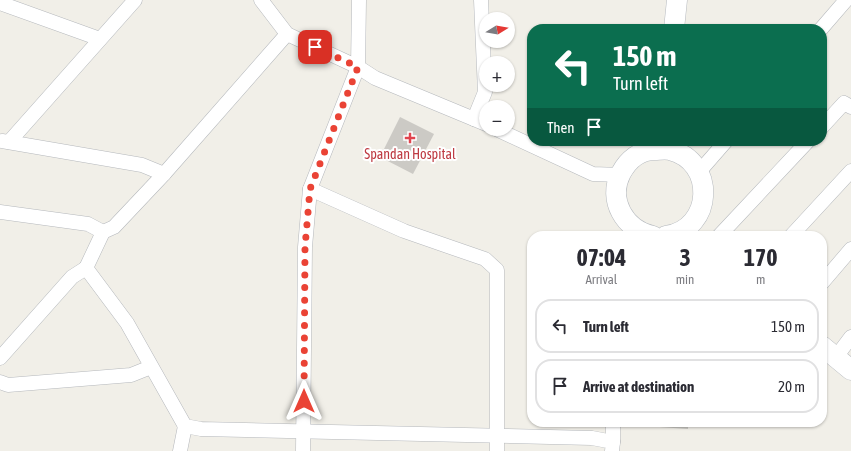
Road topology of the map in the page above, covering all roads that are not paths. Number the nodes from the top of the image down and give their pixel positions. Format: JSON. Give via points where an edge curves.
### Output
{"nodes":[{"id":1,"x":135,"y":0,"type":"edge"},
{"id":2,"x":261,"y":0,"type":"edge"},
{"id":3,"x":359,"y":0,"type":"edge"},
{"id":4,"x":481,"y":0,"type":"edge"},
{"id":5,"x":677,"y":0,"type":"edge"},
{"id":6,"x":846,"y":0,"type":"edge"},
{"id":7,"x":0,"y":3,"type":"edge"},
{"id":8,"x":675,"y":24,"type":"edge"},
{"id":9,"x":825,"y":24,"type":"edge"},
{"id":10,"x":287,"y":34,"type":"junction"},
{"id":11,"x":100,"y":39,"type":"junction"},
{"id":12,"x":358,"y":67,"type":"junction"},
{"id":13,"x":484,"y":100,"type":"edge"},
{"id":14,"x":851,"y":107,"type":"edge"},
{"id":15,"x":827,"y":121,"type":"edge"},
{"id":16,"x":479,"y":122,"type":"edge"},
{"id":17,"x":511,"y":136,"type":"edge"},
{"id":18,"x":5,"y":142,"type":"edge"},
{"id":19,"x":527,"y":143,"type":"edge"},
{"id":20,"x":533,"y":146,"type":"edge"},
{"id":21,"x":657,"y":146,"type":"edge"},
{"id":22,"x":661,"y":146,"type":"edge"},
{"id":23,"x":722,"y":146,"type":"edge"},
{"id":24,"x":803,"y":146,"type":"edge"},
{"id":25,"x":851,"y":171,"type":"edge"},
{"id":26,"x":699,"y":172,"type":"junction"},
{"id":27,"x":164,"y":174,"type":"junction"},
{"id":28,"x":620,"y":175,"type":"junction"},
{"id":29,"x":310,"y":189,"type":"junction"},
{"id":30,"x":0,"y":212,"type":"edge"},
{"id":31,"x":625,"y":228,"type":"edge"},
{"id":32,"x":698,"y":230,"type":"edge"},
{"id":33,"x":639,"y":231,"type":"edge"},
{"id":34,"x":723,"y":231,"type":"edge"},
{"id":35,"x":796,"y":231,"type":"edge"},
{"id":36,"x":103,"y":232,"type":"junction"},
{"id":37,"x":851,"y":249,"type":"edge"},
{"id":38,"x":86,"y":268,"type":"junction"},
{"id":39,"x":827,"y":277,"type":"edge"},
{"id":40,"x":851,"y":337,"type":"edge"},
{"id":41,"x":829,"y":352,"type":"edge"},
{"id":42,"x":0,"y":358,"type":"edge"},
{"id":43,"x":151,"y":367,"type":"junction"},
{"id":44,"x":851,"y":370,"type":"edge"},
{"id":45,"x":0,"y":382,"type":"edge"},
{"id":46,"x":185,"y":426,"type":"junction"},
{"id":47,"x":613,"y":427,"type":"edge"},
{"id":48,"x":304,"y":432,"type":"junction"},
{"id":49,"x":497,"y":444,"type":"edge"},
{"id":50,"x":612,"y":447,"type":"edge"},
{"id":51,"x":180,"y":451,"type":"edge"},
{"id":52,"x":303,"y":451,"type":"edge"}],
"edges":[{"from":1,"to":11,"type":"street"},
{"from":2,"to":10,"type":"street"},
{"from":3,"to":12,"type":"street"},
{"from":4,"to":13,"type":"street"},
{"from":5,"to":8,"type":"main road"},
{"from":6,"to":9,"type":"street"},
{"from":7,"to":11,"type":"street"},
{"from":10,"to":12,"type":"street"},
{"from":10,"to":27,"type":"street"},
{"from":11,"to":18,"type":"street"},
{"from":12,"to":16,"type":"street","via":[[376,78]]},
{"from":12,"to":29,"type":"street"},
{"from":14,"to":15,"type":"street","via":[[844,103]]},
{"from":17,"to":19,"type":"street"},
{"from":18,"to":27,"type":"street","via":[[142,165]]},
{"from":20,"to":28,"type":"street","via":[[593,174]]},
{"from":21,"to":28,"type":"main road","via":[[632,159]]},
{"from":22,"to":26,"type":"main road","via":[[686,157]]},
{"from":23,"to":26,"type":"street"},
{"from":24,"to":34,"type":"street"},
{"from":25,"to":35,"type":"street"},
{"from":26,"to":32,"type":"main road","via":[[704,191]]},
{"from":27,"to":36,"type":"street","via":[[114,227]]},
{"from":28,"to":31,"type":"main road","via":[[616,194]]},
{"from":29,"to":48,"type":"street","via":[[305,247]]},
{"from":29,"to":49,"type":"street","via":[[404,231],[485,259],[497,270]]},
{"from":30,"to":36,"type":"street","via":[[88,224]]},
{"from":31,"to":33,"type":"main road"},
{"from":36,"to":38,"type":"street"},
{"from":37,"to":39,"type":"street"},
{"from":38,"to":42,"type":"street","via":[[72,277]]},
{"from":38,"to":43,"type":"street","via":[[127,324]]},
{"from":40,"to":41,"type":"street"},
{"from":41,"to":44,"type":"main road"},
{"from":43,"to":45,"type":"street","via":[[131,375],[8,385]]},
{"from":43,"to":46,"type":"street"},
{"from":46,"to":48,"type":"street","via":[[201,429]]},
{"from":46,"to":51,"type":"street"},
{"from":47,"to":50,"type":"street"},
{"from":48,"to":49,"type":"street"},
{"from":48,"to":52,"type":"street"},
{"from":49,"to":50,"type":"street","via":[[592,438]]}]}
